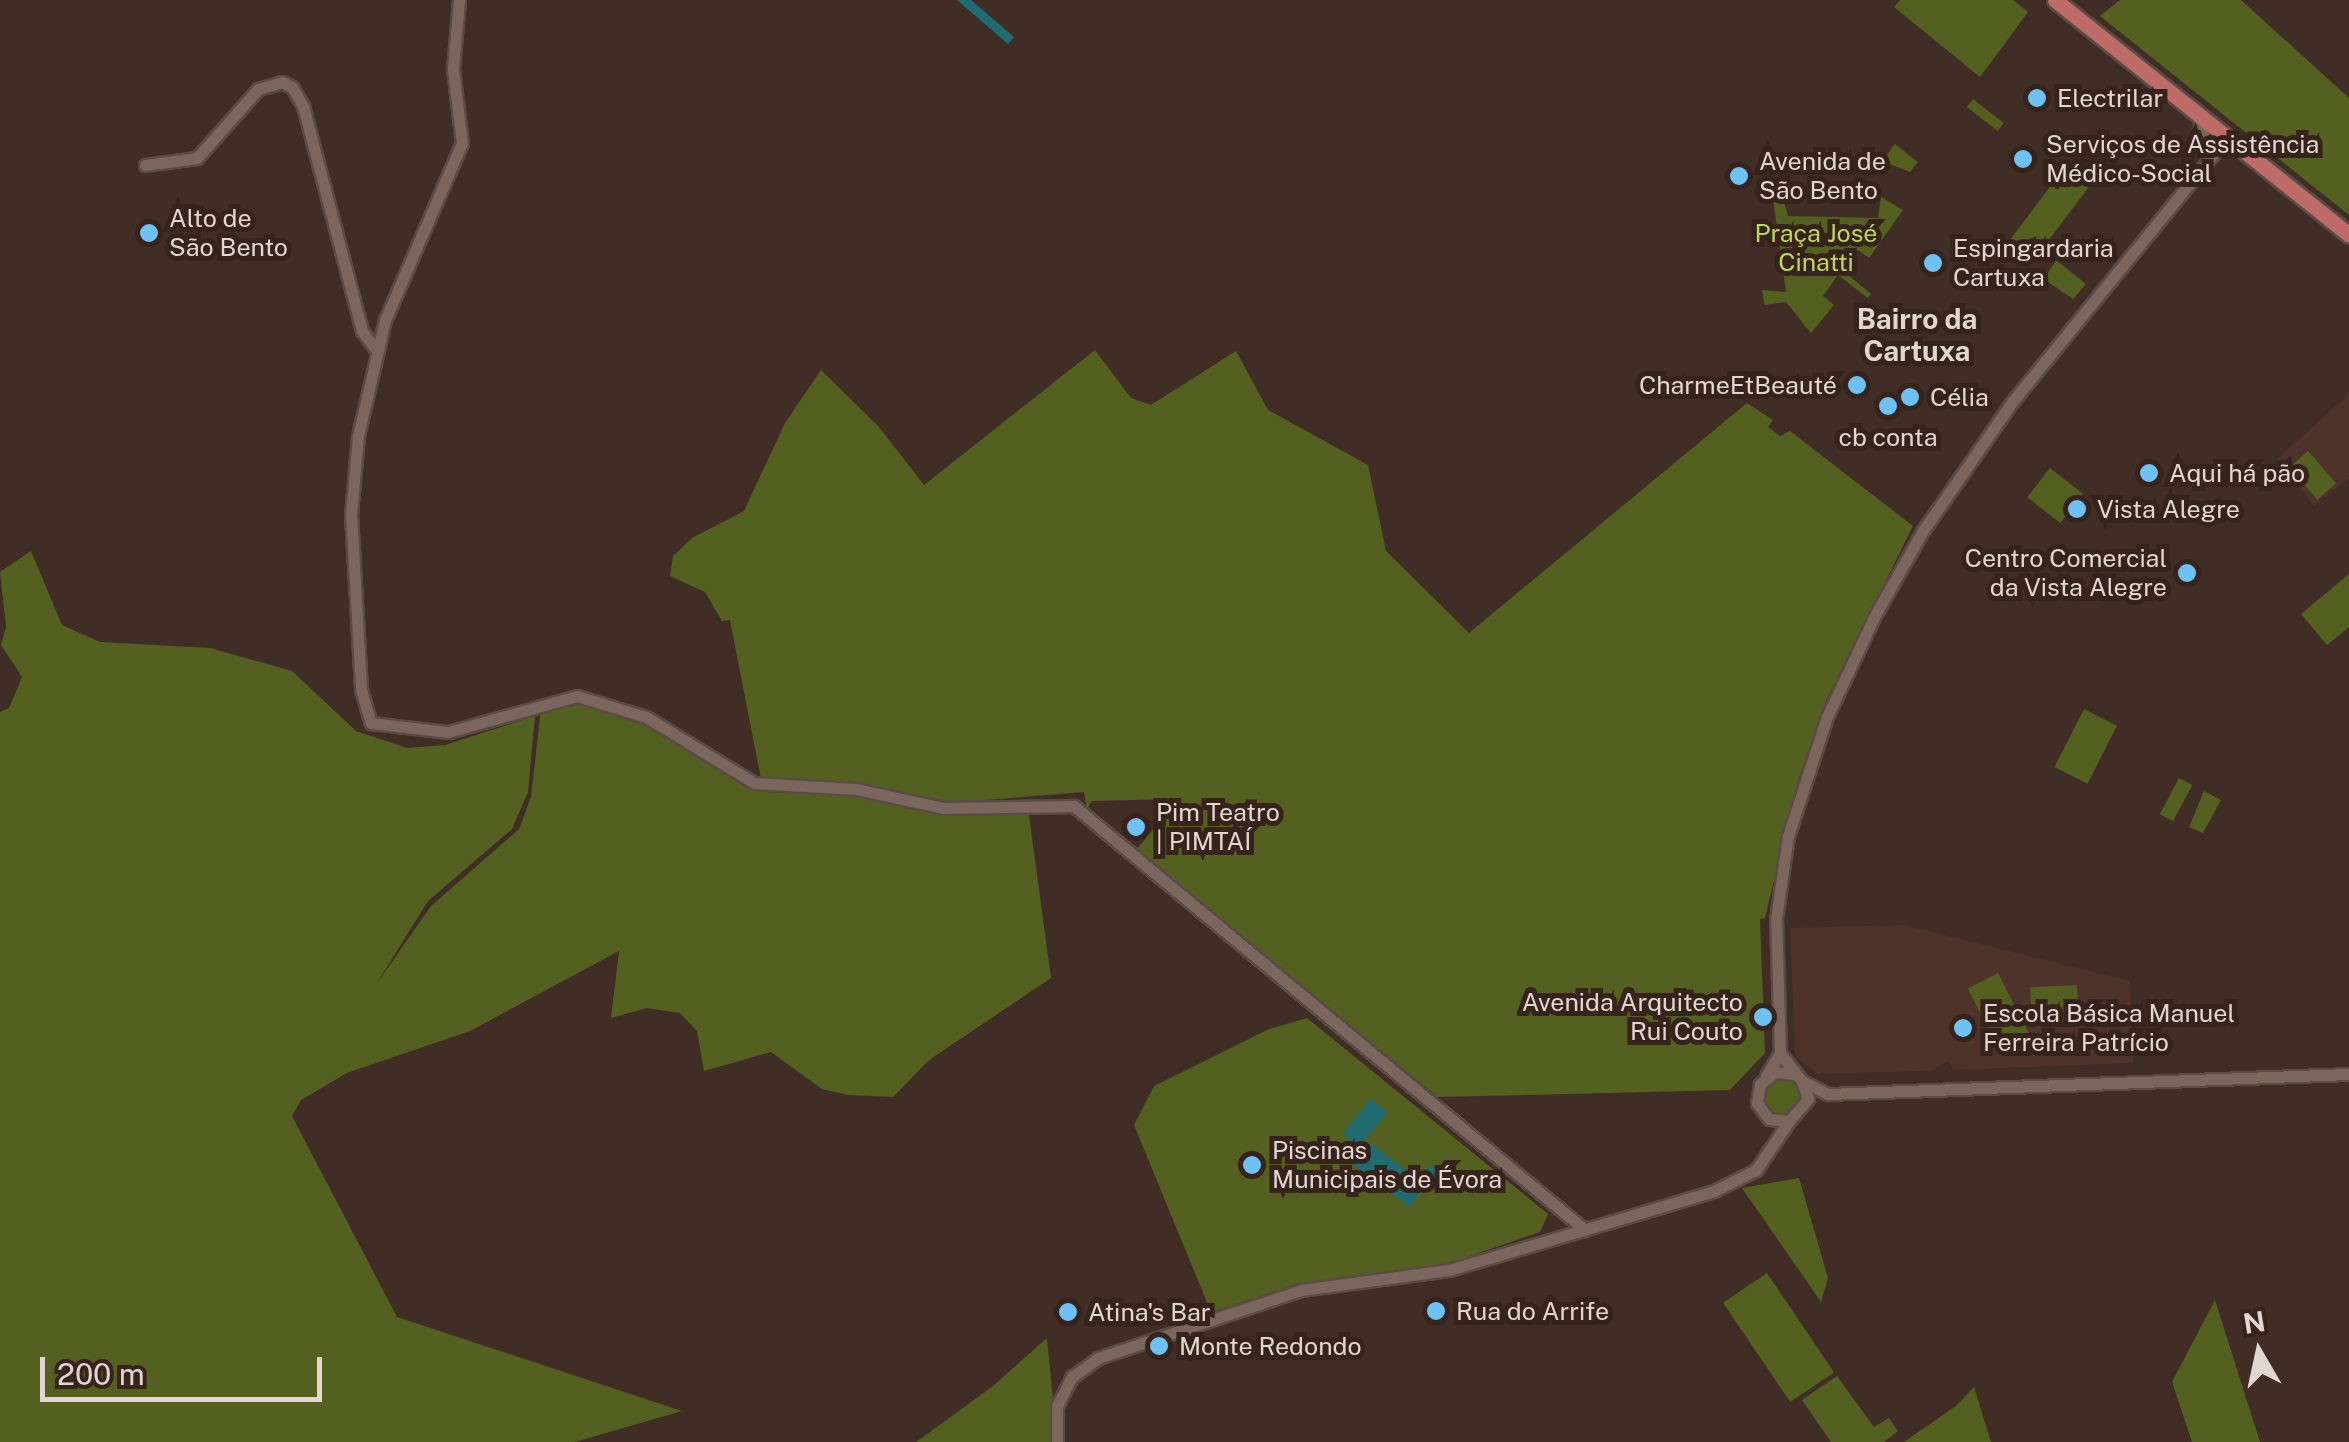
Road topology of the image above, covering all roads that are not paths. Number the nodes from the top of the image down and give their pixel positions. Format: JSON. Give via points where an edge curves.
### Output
{"nodes":[{"id":1,"x":459,"y":0,"type":"edge"},
{"id":2,"x":2055,"y":0,"type":"edge"},
{"id":3,"x":2197,"y":112,"type":"junction"},
{"id":4,"x":2227,"y":137,"type":"junction"},
{"id":5,"x":2210,"y":154,"type":"junction"},
{"id":6,"x":2248,"y":154,"type":"junction"},
{"id":7,"x":145,"y":165,"type":"dead end"},
{"id":8,"x":2349,"y":235,"type":"edge"},
{"id":9,"x":375,"y":348,"type":"junction"},
{"id":10,"x":1780,"y":1053,"type":"junction"},
{"id":11,"x":2349,"y":1074,"type":"edge"},
{"id":12,"x":1766,"y":1076,"type":"junction"},
{"id":13,"x":1798,"y":1077,"type":"junction"},
{"id":14,"x":1828,"y":1094,"type":"junction"},
{"id":15,"x":1804,"y":1109,"type":"junction"},
{"id":16,"x":1770,"y":1119,"type":"junction"},
{"id":17,"x":1789,"y":1121,"type":"junction"},
{"id":18,"x":1777,"y":1145,"type":"junction"},
{"id":19,"x":1586,"y":1230,"type":"junction"},
{"id":20,"x":1058,"y":1442,"type":"edge"}],
"edges":[{"from":1,"to":9,"type":"street","via":[[452,68],[462,143]]},
{"from":2,"to":3,"type":"main road"},
{"from":3,"to":4,"type":"main road"},
{"from":3,"to":5,"type":"street"},
{"from":4,"to":5,"type":"street"},
{"from":4,"to":6,"type":"main road"},
{"from":5,"to":6,"type":"street"},
{"from":5,"to":10,"type":"street","via":[[2012,402],[1930,521],[1843,684],[1778,880]]},
{"from":6,"to":8,"type":"main road"},
{"from":7,"to":9,"type":"street","via":[[197,158],[258,89],[282,82],[292,87],[303,106],[362,331]]},
{"from":9,"to":19,"type":"street","via":[[351,514],[361,690],[372,722],[448,732],[578,696],[646,717],[754,784],[856,789],[943,808],[1074,806]]},
{"from":10,"to":12,"type":"street"},
{"from":10,"to":13,"type":"street"},
{"from":11,"to":14,"type":"street"},
{"from":12,"to":13,"type":"street"},
{"from":12,"to":16,"type":"street","via":[[1757,1104]]},
{"from":13,"to":14,"type":"street"},
{"from":13,"to":15,"type":"street"},
{"from":14,"to":15,"type":"street"},
{"from":15,"to":17,"type":"street"},
{"from":16,"to":17,"type":"street"},
{"from":16,"to":18,"type":"street"},
{"from":17,"to":18,"type":"street"},
{"from":18,"to":19,"type":"street","via":[[1756,1170],[1714,1191]]},
{"from":19,"to":20,"type":"street","via":[[1449,1270],[1301,1290],[1098,1358],[1072,1377],[1057,1406]]}]}
